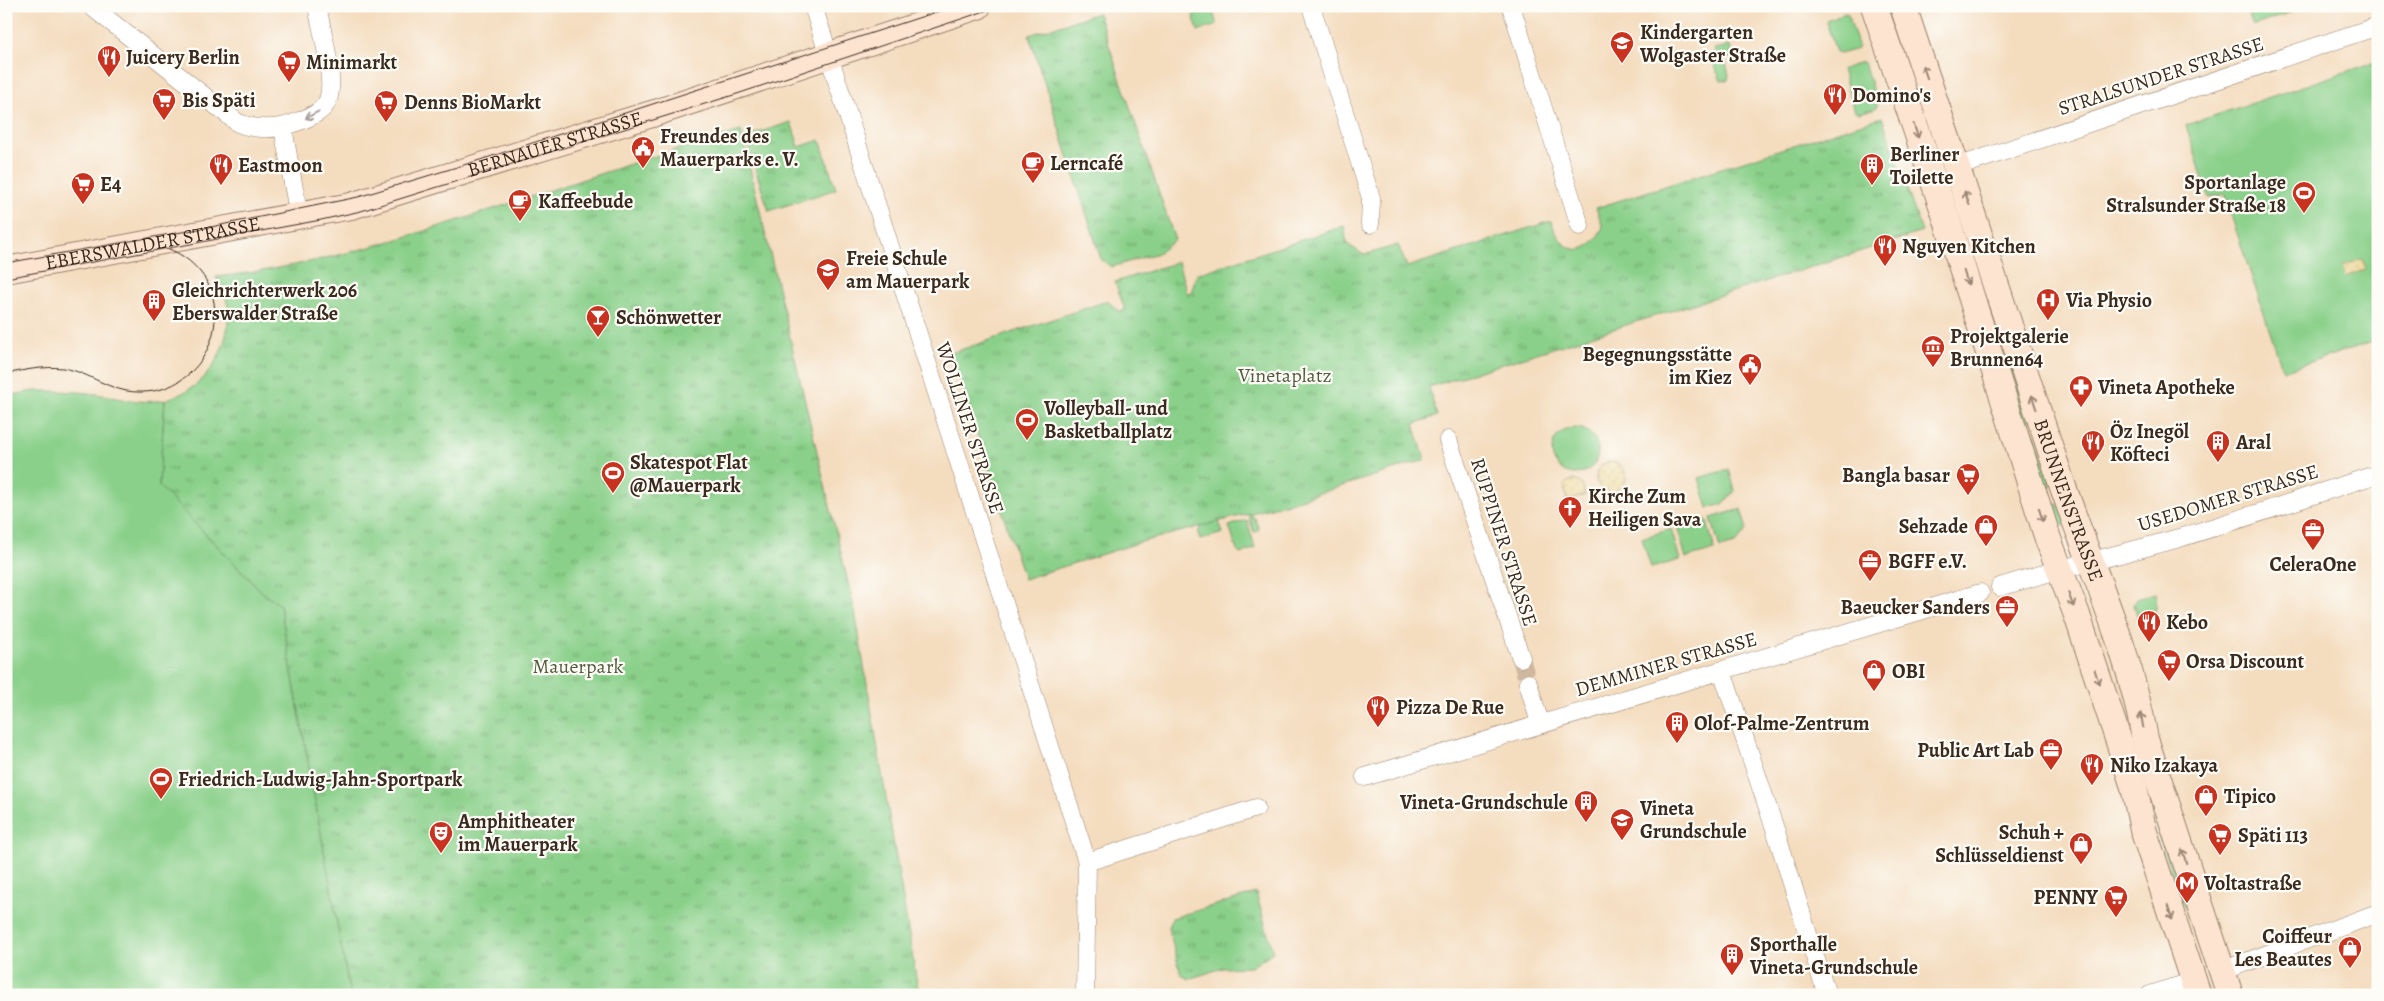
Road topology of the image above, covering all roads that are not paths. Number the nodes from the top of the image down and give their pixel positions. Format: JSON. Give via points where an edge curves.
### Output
{"nodes":[{"id":1,"x":91,"y":6,"type":"edge"},
{"id":2,"x":317,"y":6,"type":"edge"},
{"id":3,"x":813,"y":6,"type":"edge"},
{"id":4,"x":978,"y":6,"type":"edge"},
{"id":5,"x":1311,"y":6,"type":"edge"},
{"id":6,"x":1511,"y":6,"type":"edge"},
{"id":7,"x":1874,"y":6,"type":"edge"},
{"id":8,"x":1902,"y":6,"type":"edge"},
{"id":9,"x":2378,"y":26,"type":"edge"},
{"id":10,"x":829,"y":55,"type":"junction"},
{"id":11,"x":283,"y":128,"type":"junction"},
{"id":12,"x":1957,"y":167,"type":"junction"},
{"id":13,"x":299,"y":217,"type":"junction"},
{"id":14,"x":1370,"y":224,"type":"dead end"},
{"id":15,"x":1580,"y":226,"type":"dead end"},
{"id":16,"x":6,"y":270,"type":"edge"},
{"id":17,"x":1448,"y":440,"type":"dead end"},
{"id":18,"x":2378,"y":474,"type":"edge"},
{"id":19,"x":2091,"y":562,"type":"junction"},
{"id":20,"x":2060,"y":569,"type":"junction"},
{"id":21,"x":2000,"y":587,"type":"dead end"},
{"id":22,"x":1980,"y":594,"type":"dead end"},
{"id":23,"x":1521,"y":658,"type":"tunnel mouth"},
{"id":24,"x":1722,"y":671,"type":"junction"},
{"id":25,"x":1528,"y":683,"type":"tunnel mouth"},
{"id":26,"x":1540,"y":723,"type":"junction"},
{"id":27,"x":1365,"y":777,"type":"dead end"},
{"id":28,"x":1256,"y":808,"type":"dead end"},
{"id":29,"x":1087,"y":862,"type":"junction"},
{"id":30,"x":2378,"y":913,"type":"edge"},
{"id":31,"x":2226,"y":983,"type":"edge"},
{"id":32,"x":2196,"y":988,"type":"edge"},
{"id":33,"x":1085,"y":995,"type":"edge"},
{"id":34,"x":1828,"y":995,"type":"edge"},
{"id":35,"x":2150,"y":995,"type":"edge"}],
"edges":[{"from":1,"to":11,"type":"street","via":[[238,123],[251,128]]},
{"from":2,"to":11,"type":"street","one_way":true,"via":[[331,90],[326,104],[317,113]]},
{"from":3,"to":10,"type":"street","name":"WOLLINER STRASSE"},
{"from":4,"to":10,"type":"main road","name":"BERNAUER STRASSE"},
{"from":5,"to":14,"type":"street","via":[[1372,198]]},
{"from":6,"to":15,"type":"street"},
{"from":7,"to":20,"type":"main road","name":"BRUNNENSTRASSE","one_way":true},
{"from":12,"to":8,"type":"main road","name":"BRUNNENSTRASSE","one_way":true},
{"from":9,"to":12,"type":"street","name":"STRALSUNDER STRASSE"},
{"from":10,"to":13,"type":"main road","name":"BERNAUER STRASSE","via":[[495,164],[351,206]]},
{"from":10,"to":29,"type":"street","name":"WOLLINER STRASSE"},
{"from":11,"to":13,"type":"street"},
{"from":19,"to":12,"type":"main road","name":"BRUNNENSTRASSE","one_way":true,"via":[[2074,522]]},
{"from":13,"to":16,"type":"main road","name":"EBERSWALDER STRASSE"},
{"from":17,"to":23,"type":"street","name":"RUPPINER STRASSE"},
{"from":18,"to":19,"type":"street","name":"USEDOMER STRASSE","via":[[2248,517]]},
{"from":19,"to":20,"type":"street","name":"USEDOMER STRASSE"},
{"from":31,"to":19,"type":"main road","name":"BRUNNENSTRASSE","one_way":true,"via":[[2145,739],[2135,688]]},
{"from":20,"to":21,"type":"street"},
{"from":20,"to":32,"type":"main road","name":"BRUNNENSTRASSE","one_way":true,"via":[[2131,779]]},
{"from":22,"to":24,"type":"street","name":"DEMMINER STRASSE"},
{"from":24,"to":26,"type":"street","name":"DEMMINER STRASSE"},
{"from":24,"to":34,"type":"street"},
{"from":25,"to":26,"type":"street"},
{"from":26,"to":27,"type":"street","name":"DEMMINER STRASSE"},
{"from":28,"to":29,"type":"street"},
{"from":29,"to":33,"type":"street","name":"WOLLINER STRASSE"},
{"from":30,"to":31,"type":"street"},
{"from":31,"to":32,"type":"main road"},
{"from":32,"to":35,"type":"street"}]}
